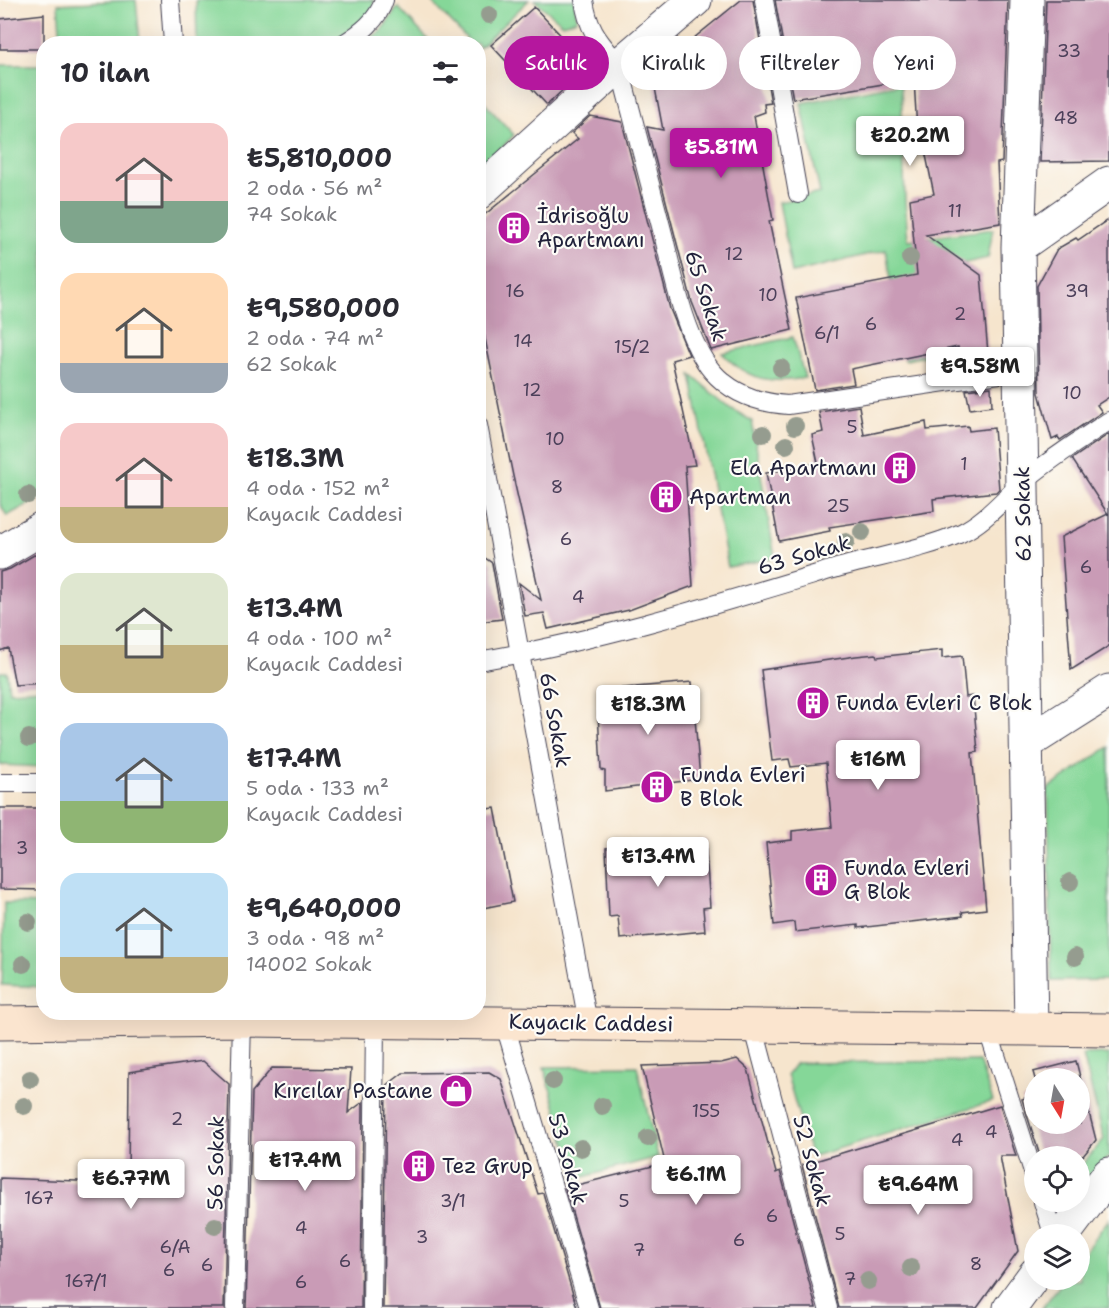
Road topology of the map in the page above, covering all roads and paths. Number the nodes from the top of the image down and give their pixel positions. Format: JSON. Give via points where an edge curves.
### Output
{"nodes":[{"id":1,"x":170,"y":0,"type":"edge"},
{"id":2,"x":384,"y":0,"type":"edge"},
{"id":3,"x":584,"y":0,"type":"edge"},
{"id":4,"x":695,"y":0,"type":"edge"},
{"id":5,"x":764,"y":0,"type":"edge"},
{"id":6,"x":1027,"y":0,"type":"edge"},
{"id":7,"x":172,"y":36,"type":"edge"},
{"id":8,"x":356,"y":36,"type":"edge"},
{"id":9,"x":619,"y":65,"type":"junction"},
{"id":10,"x":1109,"y":183,"type":"edge"},
{"id":11,"x":486,"y":186,"type":"edge"},
{"id":12,"x":798,"y":194,"type":"dead end"},
{"id":13,"x":1018,"y":247,"type":"junction"},
{"id":14,"x":1020,"y":371,"type":"junction"},
{"id":15,"x":1109,"y":421,"type":"edge"},
{"id":16,"x":1022,"y":483,"type":"junction"},
{"id":17,"x":487,"y":519,"type":"edge"},
{"id":18,"x":36,"y":532,"type":"edge"},
{"id":19,"x":0,"y":553,"type":"edge"},
{"id":20,"x":520,"y":654,"type":"junction"},
{"id":21,"x":486,"y":660,"type":"edge"},
{"id":22,"x":1109,"y":691,"type":"edge"},
{"id":23,"x":1027,"y":743,"type":"junction"},
{"id":24,"x":0,"y":783,"type":"edge"},
{"id":25,"x":36,"y":783,"type":"edge"},
{"id":26,"x":88,"y":1020,"type":"edge"},
{"id":27,"x":242,"y":1020,"type":"joint"},
{"id":28,"x":375,"y":1021,"type":"junction"},
{"id":29,"x":504,"y":1022,"type":"junction"},
{"id":30,"x":0,"y":1023,"type":"edge"},
{"id":31,"x":588,"y":1023,"type":"junction"},
{"id":32,"x":753,"y":1025,"type":"junction"},
{"id":33,"x":987,"y":1027,"type":"junction"},
{"id":34,"x":1030,"y":1028,"type":"junction"},
{"id":35,"x":1109,"y":1030,"type":"edge"},
{"id":36,"x":1025,"y":1146,"type":"edge"},
{"id":37,"x":1109,"y":1174,"type":"edge"},
{"id":38,"x":1072,"y":1224,"type":"edge"},
{"id":39,"x":1024,"y":1289,"type":"edge"},
{"id":40,"x":235,"y":1308,"type":"edge"},
{"id":41,"x":372,"y":1308,"type":"edge"},
{"id":42,"x":589,"y":1308,"type":"edge"},
{"id":43,"x":828,"y":1308,"type":"edge"},
{"id":44,"x":1010,"y":1308,"type":"edge"}],
"edges":[{"from":1,"to":7,"type":"lane"},
{"from":2,"to":8,"type":"lane","via":[[374,20]]},
{"from":3,"to":9,"type":"lane","name":"65 Sokak","via":[[586,19]]},
{"from":4,"to":9,"type":"street"},
{"from":5,"to":12,"type":"lane"},
{"from":6,"to":13,"type":"street","name":"62 Sokak"},
{"from":9,"to":11,"type":"street"},
{"from":9,"to":14,"type":"lane","name":"65 Sokak","via":[[690,330],[710,369],[732,390],[756,401],[788,405]]},
{"from":10,"to":13,"type":"street"},
{"from":13,"to":14,"type":"street","name":"62 Sokak"},
{"from":14,"to":16,"type":"street","name":"62 Sokak"},
{"from":15,"to":16,"type":"lane","name":"63 Sokak"},
{"from":16,"to":20,"type":"lane","name":"63 Sokak","via":[[994,511],[963,532],[938,542],[625,630]]},
{"from":16,"to":23,"type":"street","name":"62 Sokak"},
{"from":17,"to":20,"type":"lane","name":"66 Sokak"},
{"from":18,"to":19,"type":"street"},
{"from":20,"to":21,"type":"lane","name":"63 Sokak"},
{"from":20,"to":31,"type":"lane","name":"66 Sokak"},
{"from":22,"to":23,"type":"street"},
{"from":23,"to":34,"type":"street","name":"62 Sokak"},
{"from":24,"to":25,"type":"lane"},
{"from":26,"to":30,"type":"main road","name":"Kayacık Caddesi"},
{"from":27,"to":28,"type":"main road","name":"Kayacık Caddesi"},
{"from":27,"to":40,"type":"lane","name":"56 Sokak"},
{"from":28,"to":29,"type":"main road","name":"Kayacık Caddesi"},
{"from":28,"to":41,"type":"lane"},
{"from":29,"to":31,"type":"main road","name":"Kayacık Caddesi"},
{"from":29,"to":42,"type":"lane","name":"53 Sokak"},
{"from":31,"to":32,"type":"main road","name":"Kayacık Caddesi"},
{"from":32,"to":33,"type":"main road","name":"Kayacık Caddesi"},
{"from":32,"to":43,"type":"lane","name":"52 Sokak"},
{"from":33,"to":34,"type":"main road","name":"Kayacık Caddesi"},
{"from":33,"to":36,"type":"lane"},
{"from":34,"to":35,"type":"main road","name":"Kayacık Caddesi"},
{"from":37,"to":38,"type":"street"},
{"from":39,"to":44,"type":"street"}]}
